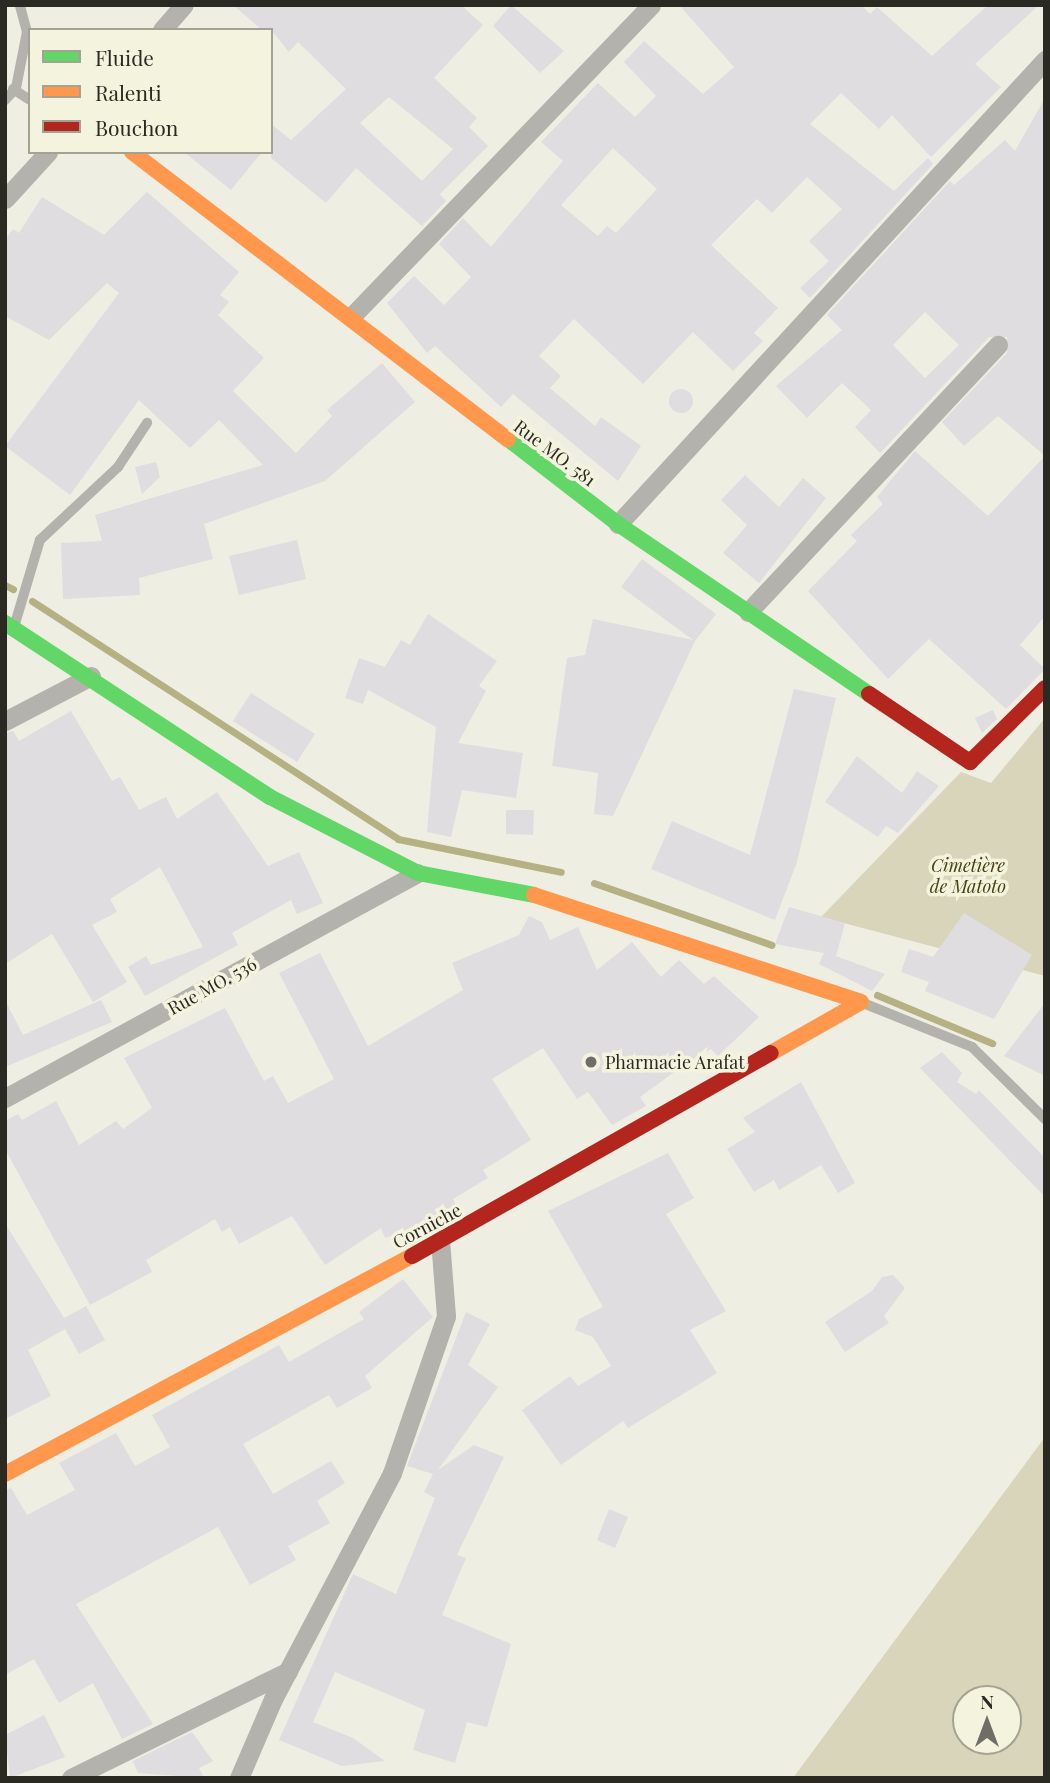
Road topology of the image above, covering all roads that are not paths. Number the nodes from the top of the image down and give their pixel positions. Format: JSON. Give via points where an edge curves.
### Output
{"nodes":[{"id":1,"x":20,"y":5,"type":"edge"},
{"id":2,"x":184,"y":5,"type":"edge"},
{"id":3,"x":651,"y":5,"type":"edge"},
{"id":4,"x":164,"y":28,"type":"edge"},
{"id":5,"x":1045,"y":60,"type":"edge"},
{"id":6,"x":11,"y":90,"type":"edge"},
{"id":7,"x":28,"y":99,"type":"edge"},
{"id":8,"x":5,"y":100,"type":"edge"},
{"id":9,"x":46,"y":154,"type":"edge"},
{"id":10,"x":135,"y":154,"type":"edge"},
{"id":11,"x":5,"y":199,"type":"edge"},
{"id":12,"x":352,"y":316,"type":"junction"},
{"id":13,"x":998,"y":345,"type":"dead end"},
{"id":14,"x":147,"y":423,"type":"dead end"},
{"id":15,"x":618,"y":524,"type":"junction"},
{"id":16,"x":748,"y":612,"type":"junction"},
{"id":17,"x":10,"y":625,"type":"edge"},
{"id":18,"x":90,"y":676,"type":"junction"},
{"id":19,"x":1045,"y":688,"type":"edge"},
{"id":20,"x":5,"y":721,"type":"edge"},
{"id":21,"x":418,"y":873,"type":"junction"},
{"id":22,"x":861,"y":1002,"type":"junction"},
{"id":23,"x":5,"y":1098,"type":"edge"},
{"id":24,"x":1045,"y":1119,"type":"edge"},
{"id":25,"x":440,"y":1240,"type":"junction"},
{"id":26,"x":5,"y":1474,"type":"edge"},
{"id":27,"x":288,"y":1671,"type":"junction"},
{"id":28,"x":71,"y":1778,"type":"edge"},
{"id":29,"x":239,"y":1778,"type":"edge"}],
"edges":[{"from":1,"to":6,"type":"lane","via":[[27,32]]},
{"from":2,"to":4,"type":"street"},
{"from":3,"to":12,"type":"street"},
{"from":5,"to":15,"type":"street"},
{"from":6,"to":7,"type":"lane"},
{"from":6,"to":8,"type":"lane"},
{"from":9,"to":11,"type":"street"},
{"from":10,"to":12,"type":"street","name":"Rue MO. 581"},
{"from":12,"to":15,"type":"street","name":"Rue MO. 581"},
{"from":13,"to":16,"type":"street"},
{"from":14,"to":17,"type":"lane","via":[[118,467],[40,540]]},
{"from":15,"to":16,"type":"street","name":"Rue MO. 581"},
{"from":16,"to":19,"type":"street","name":"Rue MO. 581","via":[[970,762],[1003,736]]},
{"from":17,"to":18,"type":"street"},
{"from":18,"to":20,"type":"street"},
{"from":18,"to":21,"type":"street","via":[[271,797]]},
{"from":21,"to":22,"type":"street","via":[[566,901]]},
{"from":21,"to":23,"type":"street","name":"Rue MO. 536"},
{"from":22,"to":24,"type":"lane","via":[[972,1047]]},
{"from":22,"to":25,"type":"street","name":"Corniche"},
{"from":25,"to":26,"type":"street","name":"Corniche"},
{"from":25,"to":27,"type":"street","via":[[446,1316],[392,1473]]},
{"from":27,"to":28,"type":"street"},
{"from":27,"to":29,"type":"street"}]}
